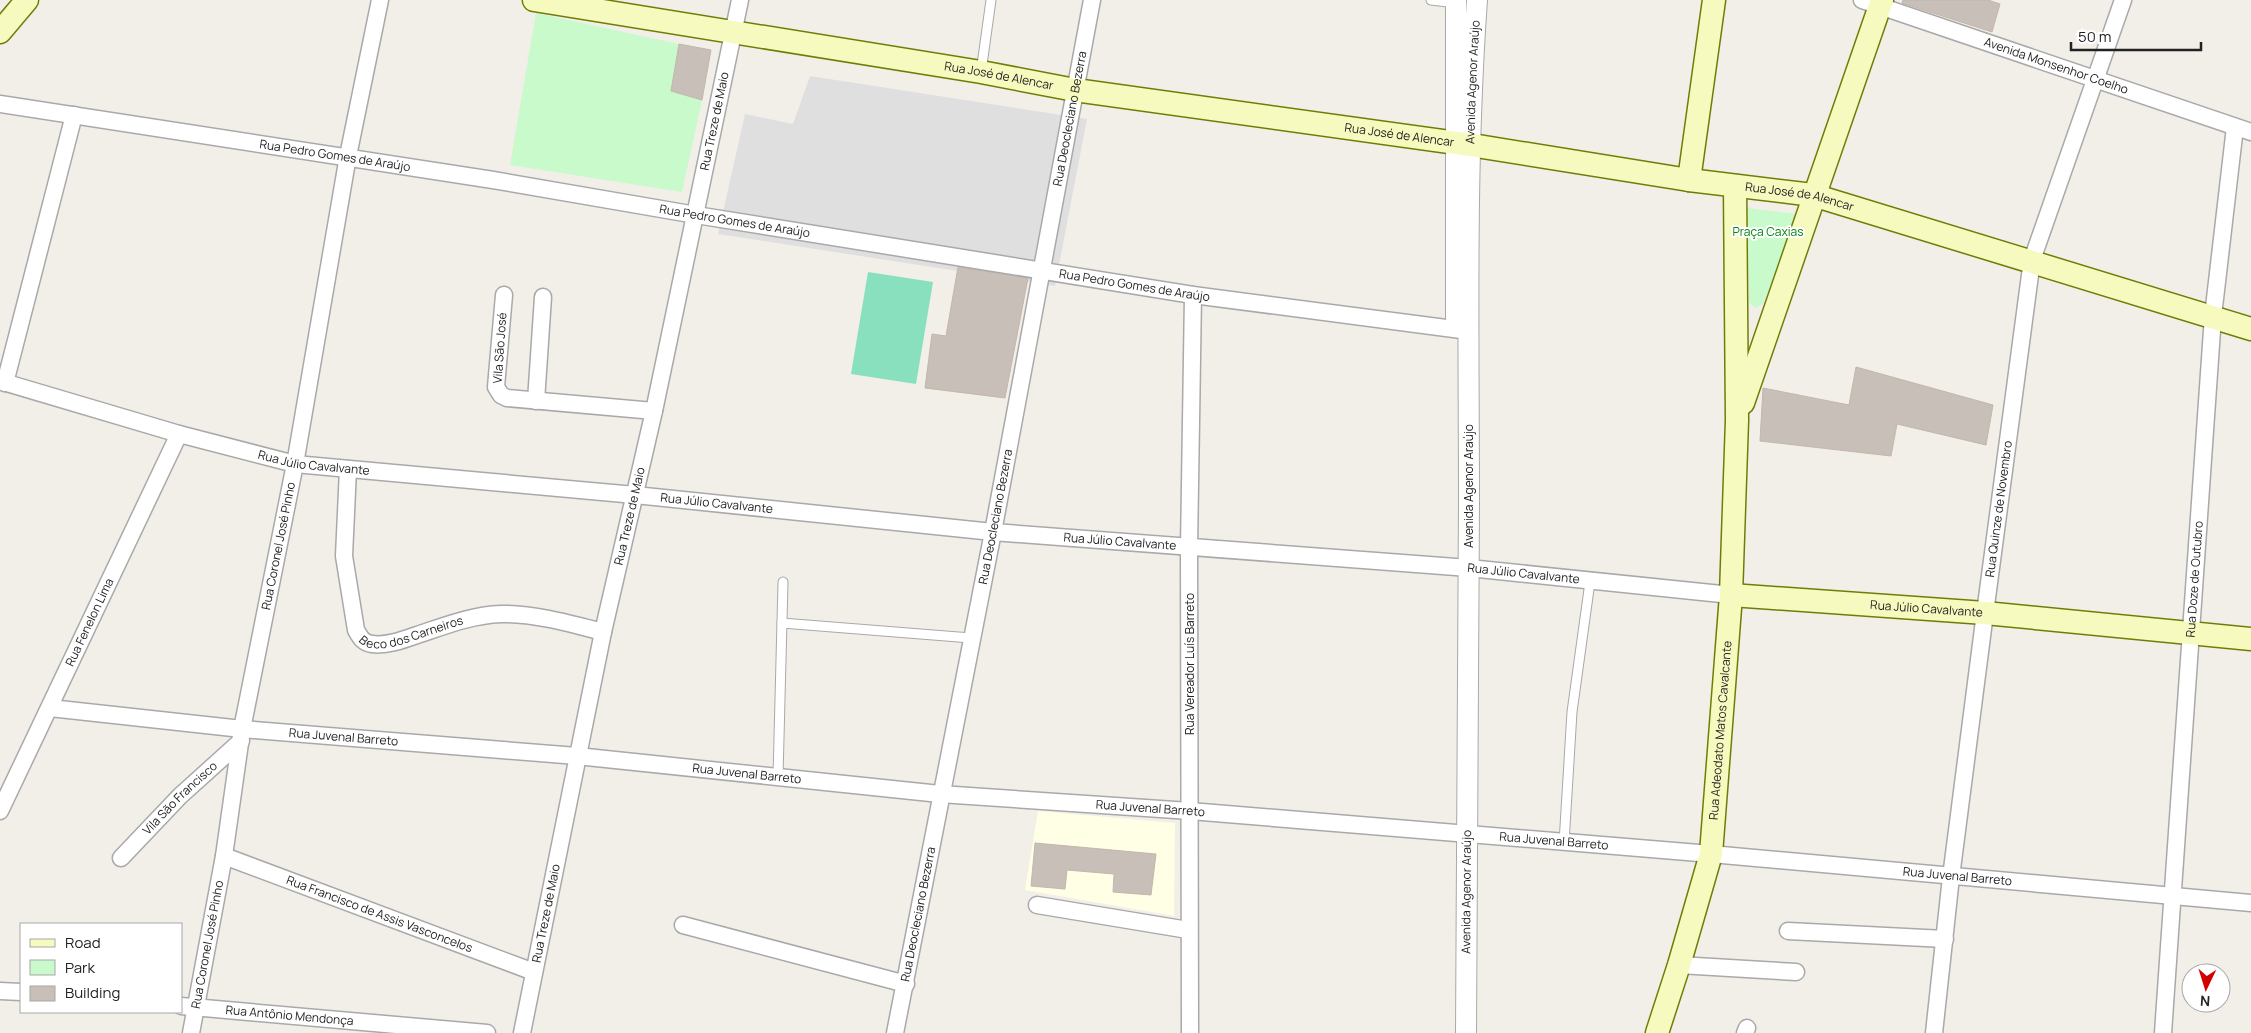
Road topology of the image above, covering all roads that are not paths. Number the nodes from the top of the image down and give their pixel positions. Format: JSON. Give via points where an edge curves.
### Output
{"nodes":[{"id":1,"x":27,"y":0,"type":"edge"},
{"id":2,"x":380,"y":0,"type":"edge"},
{"id":3,"x":534,"y":0,"type":"edge"},
{"id":4,"x":740,"y":0,"type":"edge"},
{"id":5,"x":991,"y":0,"type":"edge"},
{"id":6,"x":1092,"y":0,"type":"edge"},
{"id":7,"x":1431,"y":0,"type":"edge"},
{"id":8,"x":1477,"y":0,"type":"edge"},
{"id":9,"x":1714,"y":0,"type":"edge"},
{"id":10,"x":2123,"y":0,"type":"edge"},
{"id":11,"x":1457,"y":1,"type":"edge"},
{"id":12,"x":1874,"y":2,"type":"edge"},
{"id":13,"x":0,"y":32,"type":"edge"},
{"id":14,"x":734,"y":32,"type":"junction"},
{"id":15,"x":981,"y":72,"type":"junction"},
{"id":16,"x":2094,"y":80,"type":"junction"},
{"id":17,"x":1075,"y":90,"type":"junction"},
{"id":18,"x":0,"y":104,"type":"edge"},
{"id":19,"x":74,"y":115,"type":"junction"},
{"id":20,"x":2235,"y":127,"type":"junction"},
{"id":21,"x":2251,"y":132,"type":"edge"},
{"id":22,"x":1463,"y":144,"type":"junction"},
{"id":23,"x":348,"y":156,"type":"junction"},
{"id":24,"x":1689,"y":180,"type":"junction"},
{"id":25,"x":1736,"y":186,"type":"junction"},
{"id":26,"x":1813,"y":195,"type":"junction"},
{"id":27,"x":696,"y":216,"type":"junction"},
{"id":28,"x":2032,"y":260,"type":"junction"},
{"id":29,"x":1043,"y":270,"type":"junction"},
{"id":30,"x":504,"y":295,"type":"dead end"},
{"id":31,"x":1193,"y":295,"type":"junction"},
{"id":32,"x":543,"y":297,"type":"dead end"},
{"id":33,"x":2213,"y":316,"type":"junction"},
{"id":34,"x":2251,"y":329,"type":"edge"},
{"id":35,"x":1462,"y":331,"type":"junction"},
{"id":36,"x":3,"y":382,"type":"edge"},
{"id":37,"x":536,"y":401,"type":"junction"},
{"id":38,"x":654,"y":411,"type":"junction"},
{"id":39,"x":1737,"y":420,"type":"junction"},
{"id":40,"x":179,"y":434,"type":"junction"},
{"id":41,"x":295,"y":464,"type":"junction"},
{"id":42,"x":348,"y":469,"type":"junction"},
{"id":43,"x":635,"y":495,"type":"junction"},
{"id":44,"x":993,"y":532,"type":"junction"},
{"id":45,"x":1189,"y":548,"type":"junction"},
{"id":46,"x":1462,"y":568,"type":"junction"},
{"id":47,"x":783,"y":582,"type":"dead end"},
{"id":48,"x":1590,"y":582,"type":"junction"},
{"id":49,"x":1731,"y":596,"type":"junction"},
{"id":50,"x":1985,"y":613,"type":"junction"},
{"id":51,"x":782,"y":623,"type":"junction"},
{"id":52,"x":603,"y":632,"type":"junction"},
{"id":53,"x":2191,"y":634,"type":"junction"},
{"id":54,"x":971,"y":638,"type":"junction"},
{"id":55,"x":2251,"y":639,"type":"edge"},
{"id":56,"x":50,"y":708,"type":"junction"},
{"id":57,"x":241,"y":735,"type":"junction"},
{"id":58,"x":577,"y":756,"type":"junction"},
{"id":59,"x":778,"y":776,"type":"junction"},
{"id":60,"x":940,"y":794,"type":"junction"},
{"id":61,"x":2,"y":804,"type":"edge"},
{"id":62,"x":1190,"y":811,"type":"junction"},
{"id":63,"x":1460,"y":834,"type":"junction"},
{"id":64,"x":1564,"y":843,"type":"junction"},
{"id":65,"x":1710,"y":854,"type":"junction"},
{"id":66,"x":224,"y":856,"type":"junction"},
{"id":67,"x":121,"y":858,"type":"dead end"},
{"id":68,"x":1951,"y":878,"type":"junction"},
{"id":69,"x":2172,"y":898,"type":"junction"},
{"id":70,"x":2251,"y":903,"type":"edge"},
{"id":71,"x":1037,"y":905,"type":"dead end"},
{"id":72,"x":683,"y":925,"type":"dead end"},
{"id":73,"x":1188,"y":930,"type":"junction"},
{"id":74,"x":1788,"y":931,"type":"dead end"},
{"id":75,"x":1945,"y":939,"type":"junction"},
{"id":76,"x":1679,"y":966,"type":"junction"},
{"id":77,"x":534,"y":972,"type":"junction"},
{"id":78,"x":1796,"y":972,"type":"dead end"},
{"id":79,"x":906,"y":984,"type":"junction"},
{"id":80,"x":0,"y":991,"type":"edge"},
{"id":81,"x":20,"y":992,"type":"edge"},
{"id":82,"x":188,"y":1007,"type":"edge"},
{"id":83,"x":190,"y":1033,"type":"edge"},
{"id":84,"x":487,"y":1033,"type":"edge"},
{"id":85,"x":522,"y":1033,"type":"edge"},
{"id":86,"x":895,"y":1033,"type":"edge"},
{"id":87,"x":1190,"y":1033,"type":"edge"},
{"id":88,"x":1453,"y":1033,"type":"edge"},
{"id":89,"x":1466,"y":1033,"type":"edge"},
{"id":90,"x":1657,"y":1033,"type":"edge"},
{"id":91,"x":1934,"y":1033,"type":"edge"},
{"id":92,"x":2163,"y":1033,"type":"edge"}],
"edges":[{"from":1,"to":13,"type":"main road"},
{"from":2,"to":23,"type":"street","name":"Rua Coronel José Pinho"},
{"from":3,"to":14,"type":"main road","name":"Rua José de Alencar"},
{"from":4,"to":14,"type":"street","name":"Rua Treze de Maio"},
{"from":5,"to":15,"type":"lane"},
{"from":6,"to":17,"type":"street","name":"Rua Deocleciano Bezerra"},
{"from":7,"to":11,"type":"lane"},
{"from":8,"to":22,"type":"street","name":"Avenida Agenor Araújo"},
{"from":9,"to":24,"type":"main road"},
{"from":10,"to":16,"type":"street","name":"Rua Quinze de Novembro"},
{"from":11,"to":22,"type":"street","name":"Avenida Agenor Araújo"},
{"from":12,"to":16,"type":"street","name":"Avenida Monsenhor Coelho"},
{"from":12,"to":26,"type":"main road","name":"Rua Adeodato Matos Cavalcante"},
{"from":14,"to":15,"type":"main road","name":"Rua José de Alencar"},
{"from":14,"to":27,"type":"street","name":"Rua Treze de Maio"},
{"from":15,"to":17,"type":"main road","name":"Rua José de Alencar"},
{"from":16,"to":20,"type":"street","name":"Avenida Monsenhor Coelho"},
{"from":16,"to":28,"type":"street","name":"Rua Quinze de Novembro"},
{"from":17,"to":22,"type":"main road","name":"Rua José de Alencar"},
{"from":17,"to":29,"type":"street","name":"Rua Deocleciano Bezerra"},
{"from":18,"to":19,"type":"street","name":"Rua Pedro Gomes de Araújo"},
{"from":19,"to":23,"type":"street","name":"Rua Pedro Gomes de Araújo"},
{"from":19,"to":36,"type":"street"},
{"from":20,"to":21,"type":"street","name":"Avenida Monsenhor Coelho"},
{"from":20,"to":33,"type":"street","name":"Rua Doze de Outubro"},
{"from":22,"to":24,"type":"main road","name":"Rua José de Alencar"},
{"from":22,"to":35,"type":"street","name":"Avenida Agenor Araújo"},
{"from":23,"to":27,"type":"street","name":"Rua Pedro Gomes de Araújo"},
{"from":23,"to":41,"type":"street","name":"Rua Coronel José Pinho"},
{"from":24,"to":25,"type":"main road","name":"Rua José de Alencar"},
{"from":25,"to":26,"type":"main road","name":"Rua José de Alencar"},
{"from":25,"to":39,"type":"main road","name":"Rua Adeodato Matos Cavalcante"},
{"from":26,"to":28,"type":"main road","name":"Rua José de Alencar"},
{"from":26,"to":39,"type":"main road","name":"Rua Adeodato Matos Cavalcante"},
{"from":27,"to":29,"type":"street","name":"Rua Pedro Gomes de Araújo"},
{"from":27,"to":38,"type":"street","name":"Rua Treze de Maio"},
{"from":28,"to":33,"type":"main road","name":"Rua José de Alencar"},
{"from":28,"to":50,"type":"street","name":"Rua Quinze de Novembro"},
{"from":29,"to":31,"type":"street","name":"Rua Pedro Gomes de Araújo"},
{"from":29,"to":44,"type":"street","name":"Rua Deocleciano Bezerra"},
{"from":30,"to":37,"type":"street","name":"Vila São José","via":[[496,388],[507,398]]},
{"from":31,"to":35,"type":"street","name":"Rua Pedro Gomes de Araújo"},
{"from":31,"to":45,"type":"street","name":"Rua Vereador Luís Barreto"},
{"from":32,"to":37,"type":"street"},
{"from":33,"to":34,"type":"main road","name":"Rua José de Alencar"},
{"from":33,"to":53,"type":"street","name":"Rua Doze de Outubro"},
{"from":35,"to":46,"type":"street","name":"Avenida Agenor Araújo"},
{"from":36,"to":40,"type":"street","name":"Rua Júlio Cavalvante"},
{"from":37,"to":38,"type":"street","name":"Vila São José"},
{"from":38,"to":43,"type":"street","name":"Rua Treze de Maio"},
{"from":39,"to":49,"type":"main road","name":"Rua Adeodato Matos Cavalcante"},
{"from":40,"to":41,"type":"street","name":"Rua Júlio Cavalvante"},
{"from":40,"to":56,"type":"street","name":"Rua Fenelon Lima"},
{"from":41,"to":42,"type":"street","name":"Rua Júlio Cavalvante"},
{"from":41,"to":57,"type":"street","name":"Rua Coronel José Pinho"},
{"from":42,"to":43,"type":"street","name":"Rua Júlio Cavalvante"},
{"from":42,"to":52,"type":"street","name":"Beco dos Carneiros","via":[[344,556],[356,630],[366,643],[380,645],[469,618],[503,614]]},
{"from":43,"to":44,"type":"street","name":"Rua Júlio Cavalvante"},
{"from":43,"to":52,"type":"street","name":"Rua Treze de Maio"},
{"from":44,"to":45,"type":"street","name":"Rua Júlio Cavalvante"},
{"from":44,"to":54,"type":"street","name":"Rua Deocleciano Bezerra"},
{"from":45,"to":46,"type":"street","name":"Rua Júlio Cavalvante"},
{"from":45,"to":62,"type":"street","name":"Rua Vereador Luís Barreto"},
{"from":46,"to":48,"type":"street","name":"Rua Júlio Cavalvante"},
{"from":46,"to":63,"type":"street","name":"Avenida Agenor Araújo"},
{"from":47,"to":51,"type":"lane"},
{"from":48,"to":49,"type":"street","name":"Rua Júlio Cavalvante"},
{"from":48,"to":64,"type":"lane","via":[[1572,712]]},
{"from":49,"to":50,"type":"main road","name":"Rua Júlio Cavalvante"},
{"from":49,"to":65,"type":"main road","name":"Rua Adeodato Matos Cavalcante"},
{"from":50,"to":53,"type":"main road","name":"Rua Júlio Cavalvante"},
{"from":50,"to":68,"type":"street","name":"Rua Quinze de Novembro"},
{"from":51,"to":54,"type":"lane"},
{"from":51,"to":59,"type":"lane"},
{"from":52,"to":58,"type":"street","name":"Rua Treze de Maio"},
{"from":53,"to":55,"type":"main road","name":"Rua Júlio Cavalvante"},
{"from":53,"to":69,"type":"street","name":"Rua Doze de Outubro"},
{"from":54,"to":60,"type":"street","name":"Rua Deocleciano Bezerra"},
{"from":56,"to":57,"type":"street","name":"Rua Juvenal Barreto"},
{"from":56,"to":61,"type":"street","name":"Rua Fenelon Lima"},
{"from":57,"to":58,"type":"street","name":"Rua Juvenal Barreto"},
{"from":57,"to":66,"type":"street","name":"Rua Coronel José Pinho"},
{"from":57,"to":67,"type":"street","name":"Vila São Francisco"},
{"from":58,"to":59,"type":"street","name":"Rua Juvenal Barreto"},
{"from":58,"to":77,"type":"street","name":"Rua Treze de Maio"},
{"from":59,"to":60,"type":"street","name":"Rua Juvenal Barreto"},
{"from":60,"to":62,"type":"street","name":"Rua Juvenal Barreto"},
{"from":60,"to":79,"type":"street","name":"Rua Deocleciano Bezerra"},
{"from":62,"to":63,"type":"street","name":"Rua Juvenal Barreto"},
{"from":62,"to":73,"type":"street","name":"Rua Vereador Luís Barreto"},
{"from":63,"to":64,"type":"street","name":"Rua Juvenal Barreto"},
{"from":63,"to":88,"type":"street","name":"Avenida Agenor Araújo"},
{"from":63,"to":89,"type":"street","name":"Avenida Agenor Araújo"},
{"from":64,"to":65,"type":"street","name":"Rua Juvenal Barreto"},
{"from":65,"to":68,"type":"street","name":"Rua Juvenal Barreto"},
{"from":65,"to":76,"type":"main road","name":"Rua Adeodato Matos Cavalcante"},
{"from":66,"to":77,"type":"street","name":"Rua Francisco de Assis Vasconcelos"},
{"from":66,"to":82,"type":"street","name":"Rua Coronel José Pinho"},
{"from":68,"to":69,"type":"street","name":"Rua Juvenal Barreto"},
{"from":68,"to":75,"type":"street","name":"Rua Quinze de Novembro"},
{"from":69,"to":70,"type":"street","name":"Rua Juvenal Barreto"},
{"from":69,"to":92,"type":"street","name":"Rua Doze de Outubro"},
{"from":71,"to":73,"type":"street"},
{"from":72,"to":79,"type":"street"},
{"from":73,"to":87,"type":"street","name":"Rua Vereador Luís Barreto"},
{"from":74,"to":75,"type":"street"},
{"from":75,"to":91,"type":"street","name":"Rua Quinze de Novembro"},
{"from":76,"to":78,"type":"street"},
{"from":76,"to":90,"type":"main road","name":"Rua Adeodato Matos Cavalcante"},
{"from":77,"to":85,"type":"street","name":"Rua Treze de Maio"},
{"from":79,"to":86,"type":"street","name":"Rua Deocleciano Bezerra"},
{"from":80,"to":81,"type":"street"},
{"from":82,"to":83,"type":"street","name":"Rua Coronel José Pinho"},
{"from":82,"to":84,"type":"street","name":"Rua Antônio Mendonça"}]}
